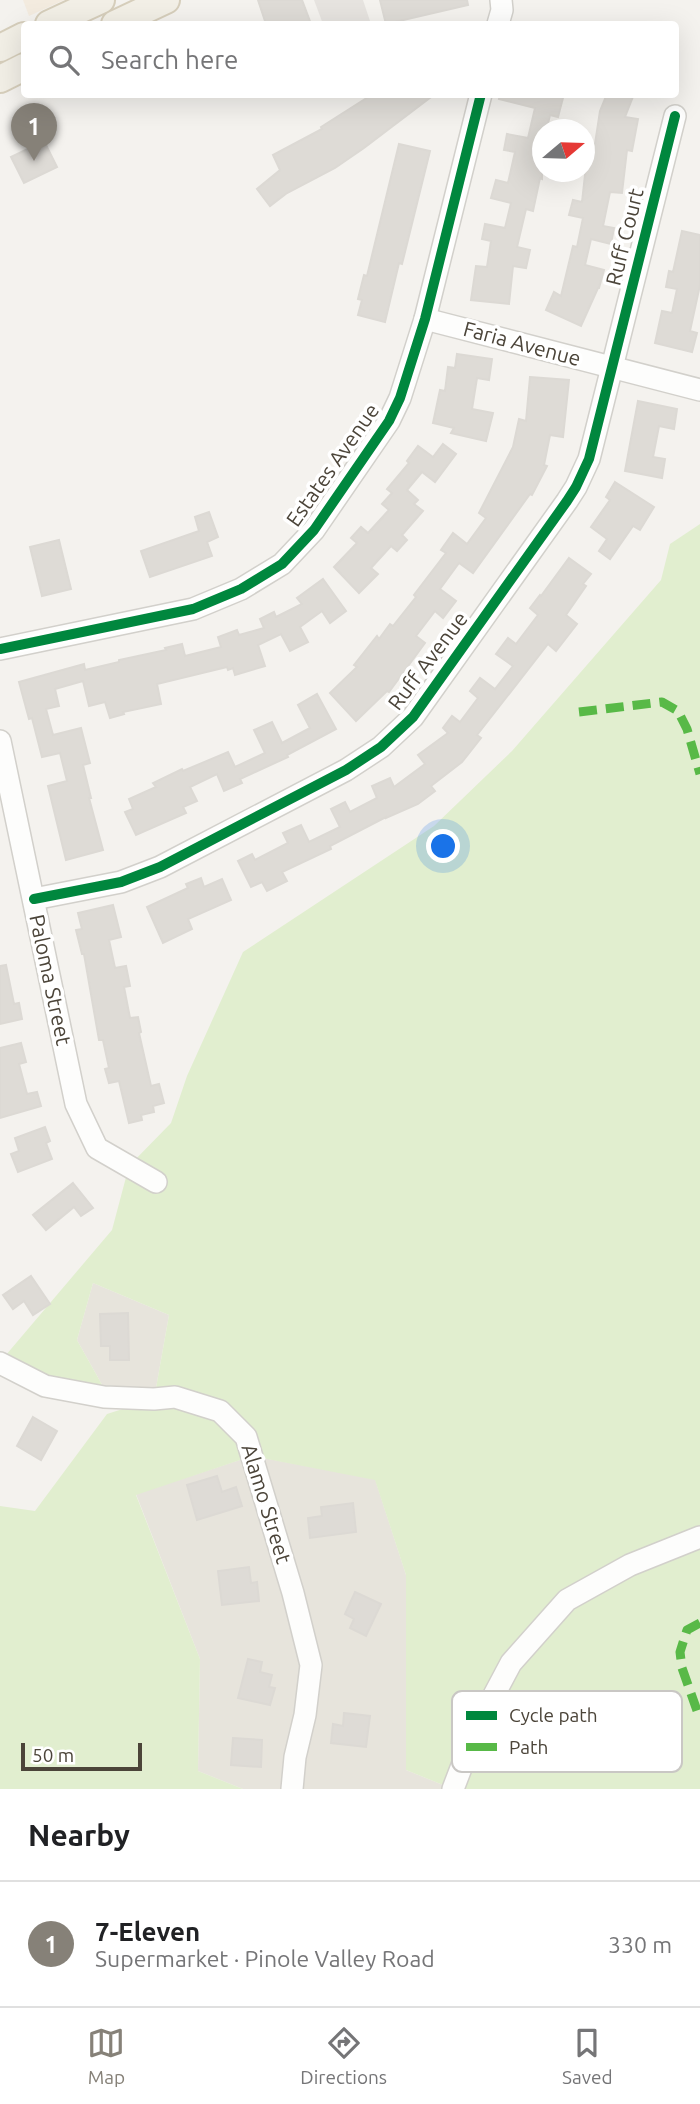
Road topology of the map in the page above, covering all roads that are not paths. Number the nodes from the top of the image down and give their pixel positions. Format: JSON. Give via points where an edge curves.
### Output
{"nodes":[{"id":1,"x":101,"y":0,"type":"edge"},
{"id":2,"x":166,"y":0,"type":"edge"},
{"id":3,"x":501,"y":0,"type":"edge"},
{"id":4,"x":56,"y":21,"type":"edge"},
{"id":5,"x":121,"y":21,"type":"edge"},
{"id":6,"x":499,"y":21,"type":"edge"},
{"id":7,"x":21,"y":38,"type":"edge"},
{"id":8,"x":0,"y":48,"type":"edge"},
{"id":9,"x":21,"y":68,"type":"edge"},
{"id":10,"x":0,"y":79,"type":"edge"},
{"id":11,"x":480,"y":98,"type":"edge"},
{"id":12,"x":675,"y":116,"type":"dead end"},
{"id":13,"x":425,"y":319,"type":"junction"},
{"id":14,"x":611,"y":368,"type":"junction"},
{"id":15,"x":700,"y":390,"type":"edge"},
{"id":16,"x":0,"y":649,"type":"edge"},
{"id":17,"x":0,"y":741,"type":"edge"},
{"id":18,"x":34,"y":899,"type":"junction"},
{"id":19,"x":156,"y":1182,"type":"dead end"},
{"id":20,"x":0,"y":1363,"type":"edge"},
{"id":21,"x":700,"y":1537,"type":"edge"},
{"id":22,"x":496,"y":1691,"type":"edge"},
{"id":23,"x":460,"y":1772,"type":"edge"},
{"id":24,"x":292,"y":1789,"type":"edge"},
{"id":25,"x":453,"y":1789,"type":"edge"}],
"edges":[{"from":1,"to":4,"type":"main road"},
{"from":2,"to":5,"type":"main road"},
{"from":3,"to":6,"type":"street"},
{"from":7,"to":8,"type":"main road"},
{"from":9,"to":10,"type":"main road"},
{"from":11,"to":13,"type":"street","name":"Estates Avenue"},
{"from":12,"to":14,"type":"street","name":"Ruff Court"},
{"from":13,"to":14,"type":"street","name":"Faria Avenue"},
{"from":13,"to":16,"type":"street","name":"Estates Avenue","via":[[389,421],[314,530],[282,564],[242,589],[193,609]]},
{"from":14,"to":15,"type":"street","name":"Faria Avenue"},
{"from":14,"to":18,"type":"street","name":"Ruff Avenue","via":[[589,459],[576,487],[414,718],[382,747],[346,770],[160,867],[121,882]]},
{"from":17,"to":18,"type":"street","name":"Paloma Street"},
{"from":18,"to":19,"type":"street","name":"Paloma Street","via":[[76,1104],[97,1148]]},
{"from":20,"to":24,"type":"street","name":"Alamo Street","via":[[45,1386],[104,1397],[175,1397],[220,1410],[246,1437],[311,1665]]},
{"from":21,"to":22,"type":"street","via":[[630,1565],[567,1600],[511,1663]]},
{"from":23,"to":25,"type":"street"}]}
